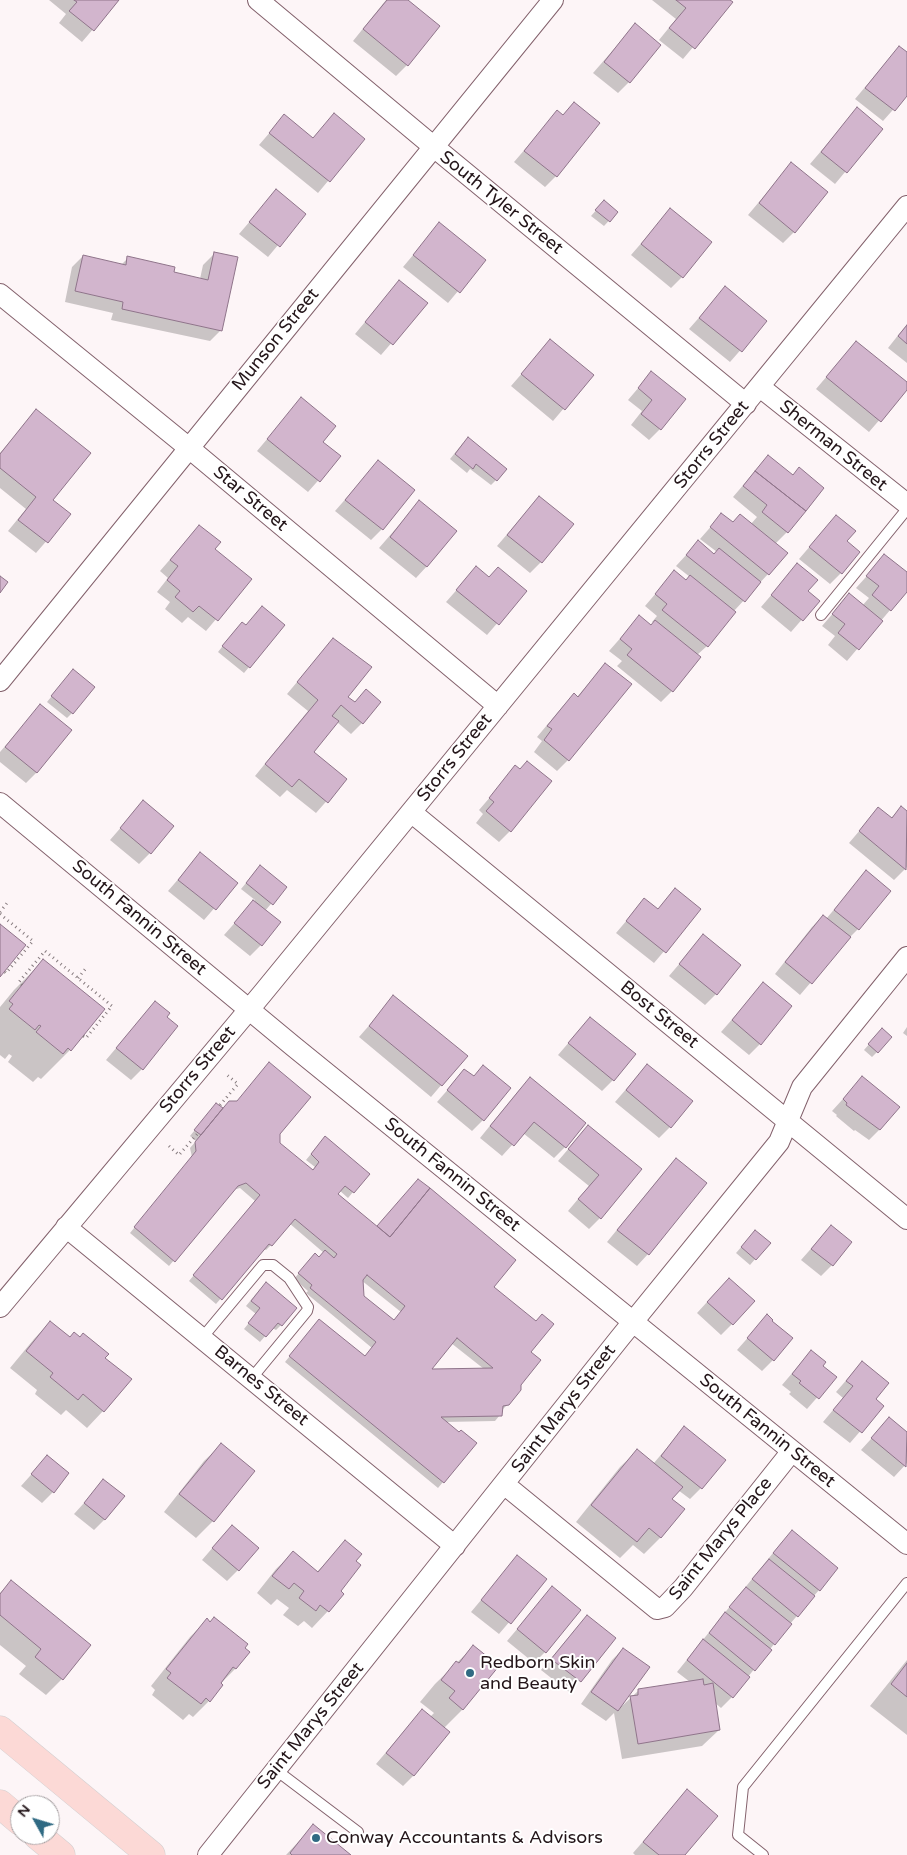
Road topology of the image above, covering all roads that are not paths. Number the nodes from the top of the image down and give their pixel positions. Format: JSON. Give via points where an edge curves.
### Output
{"nodes":[{"id":1,"x":258,"y":0,"type":"edge"},
{"id":2,"x":553,"y":0,"type":"edge"},
{"id":3,"x":434,"y":147,"type":"junction"},
{"id":4,"x":907,"y":206,"type":"edge"},
{"id":5,"x":0,"y":294,"type":"edge"},
{"id":6,"x":760,"y":387,"type":"junction"},
{"id":7,"x":746,"y":404,"type":"junction"},
{"id":8,"x":189,"y":448,"type":"junction"},
{"id":9,"x":907,"y":504,"type":"edge"},
{"id":10,"x":907,"y":509,"type":"edge"},
{"id":11,"x":821,"y":615,"type":"dead end"},
{"id":12,"x":0,"y":681,"type":"edge"},
{"id":13,"x":498,"y":706,"type":"junction"},
{"id":14,"x":0,"y":803,"type":"edge"},
{"id":15,"x":411,"y":812,"type":"junction"},
{"id":16,"x":907,"y":957,"type":"edge"},
{"id":17,"x":249,"y":1009,"type":"junction"},
{"id":18,"x":788,"y":1121,"type":"junction"},
{"id":19,"x":907,"y":1219,"type":"edge"},
{"id":20,"x":66,"y":1227,"type":"junction"},
{"id":21,"x":0,"y":1307,"type":"edge"},
{"id":22,"x":632,"y":1322,"type":"junction"},
{"id":23,"x":202,"y":1338,"type":"junction"},
{"id":24,"x":252,"y":1379,"type":"junction"},
{"id":25,"x":792,"y":1451,"type":"junction"},
{"id":26,"x":504,"y":1484,"type":"junction"},
{"id":27,"x":907,"y":1544,"type":"edge"},
{"id":28,"x":455,"y":1546,"type":"junction"},
{"id":29,"x":907,"y":1583,"type":"edge"},
{"id":30,"x":0,"y":1730,"type":"edge"},
{"id":31,"x":276,"y":1770,"type":"junction"},
{"id":32,"x":0,"y":1804,"type":"edge"},
{"id":33,"x":10,"y":1812,"type":"edge"},
{"id":34,"x":358,"y":1832,"type":"dead end"},
{"id":35,"x":50,"y":1845,"type":"edge"},
{"id":36,"x":62,"y":1855,"type":"edge"},
{"id":37,"x":151,"y":1855,"type":"edge"},
{"id":38,"x":208,"y":1855,"type":"edge"},
{"id":39,"x":763,"y":1855,"type":"edge"}],
"edges":[{"from":1,"to":3,"type":"street","name":"South Tyler Street"},
{"from":2,"to":3,"type":"street","name":"Munson Street"},
{"from":3,"to":7,"type":"street","name":"South Tyler Street"},
{"from":3,"to":8,"type":"street","name":"Munson Street"},
{"from":4,"to":6,"type":"street","name":"Storrs Street"},
{"from":5,"to":8,"type":"street","name":"Star Street"},
{"from":6,"to":7,"type":"street","name":"Storrs Street"},
{"from":6,"to":9,"type":"street","name":"Sherman Street"},
{"from":7,"to":13,"type":"street","name":"Storrs Street"},
{"from":8,"to":12,"type":"street","name":"Munson Street"},
{"from":8,"to":13,"type":"street","name":"Star Street"},
{"from":10,"to":11,"type":"lane"},
{"from":13,"to":15,"type":"street","name":"Storrs Street"},
{"from":14,"to":17,"type":"street","name":"South Fannin Street"},
{"from":15,"to":17,"type":"street","name":"Storrs Street"},
{"from":15,"to":18,"type":"street","name":"Bost Street"},
{"from":16,"to":18,"type":"street","name":"Saint Marys Street","via":[[802,1087]]},
{"from":17,"to":20,"type":"street","name":"Storrs Street"},
{"from":17,"to":22,"type":"street","name":"South Fannin Street"},
{"from":18,"to":19,"type":"street","name":"Bost Street"},
{"from":18,"to":22,"type":"street","name":"Saint Marys Street","via":[[780,1142]]},
{"from":20,"to":21,"type":"street","name":"Storrs Street"},
{"from":20,"to":23,"type":"street","name":"Barnes Street"},
{"from":22,"to":25,"type":"street","name":"South Fannin Street"},
{"from":22,"to":26,"type":"street","name":"Saint Marys Street"},
{"from":23,"to":24,"type":"street","name":"Barnes Street"},
{"from":23,"to":24,"type":"lane","via":[[263,1265],[273,1265],[289,1278],[308,1306],[307,1311]]},
{"from":24,"to":28,"type":"street","name":"Barnes Street"},
{"from":25,"to":26,"type":"street","name":"Saint Marys Place","via":[[683,1588],[665,1607],[657,1609]]},
{"from":25,"to":27,"type":"street","name":"South Fannin Street"},
{"from":26,"to":28,"type":"street","name":"Saint Marys Street"},
{"from":28,"to":31,"type":"street","name":"Saint Marys Street"},
{"from":29,"to":39,"type":"lane","via":[[744,1787],[738,1835]]},
{"from":30,"to":37,"type":"main road"},
{"from":31,"to":34,"type":"lane"},
{"from":31,"to":38,"type":"street","name":"Saint Marys Street"},
{"from":32,"to":33,"type":"main road"},
{"from":35,"to":36,"type":"main road"}]}
